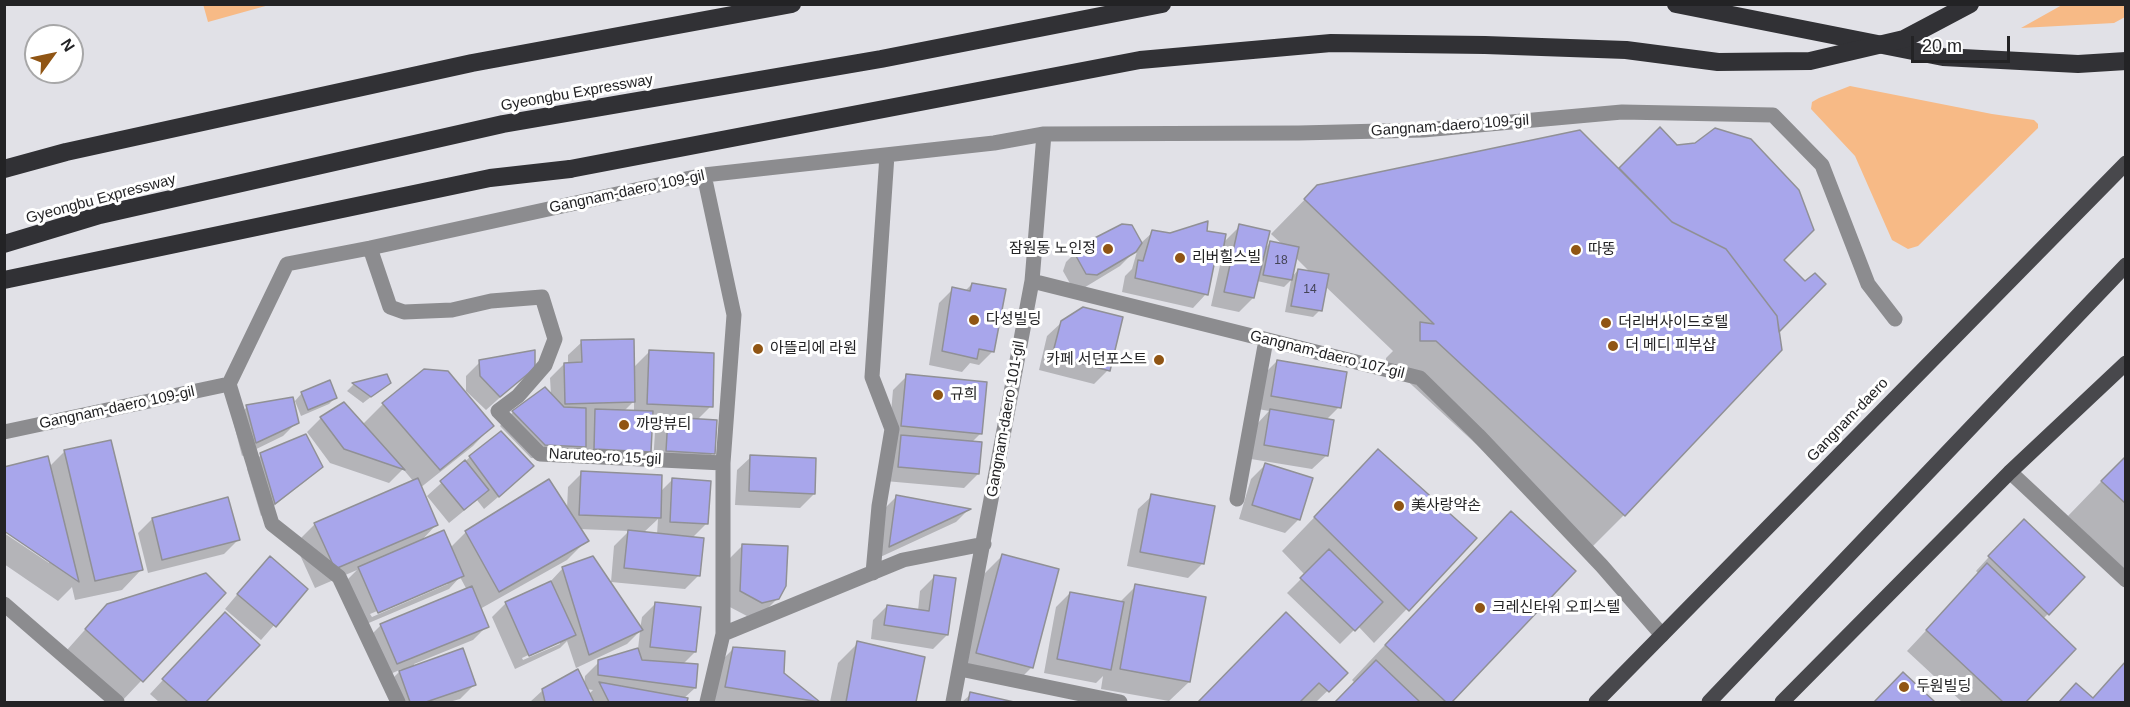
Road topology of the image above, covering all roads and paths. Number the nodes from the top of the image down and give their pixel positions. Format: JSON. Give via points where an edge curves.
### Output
{"nodes":[{"id":1,"x":792,"y":4,"type":"edge"},
{"id":2,"x":1162,"y":4,"type":"edge"},
{"id":3,"x":1676,"y":4,"type":"edge"},
{"id":4,"x":1970,"y":4,"type":"edge"},
{"id":5,"x":2126,"y":62,"type":"edge"},
{"id":6,"x":1044,"y":134,"type":"junction"},
{"id":7,"x":886,"y":155,"type":"junction"},
{"id":8,"x":2126,"y":163,"type":"edge"},
{"id":9,"x":4,"y":169,"type":"edge"},
{"id":10,"x":704,"y":175,"type":"junction"},
{"id":11,"x":4,"y":244,"type":"edge"},
{"id":12,"x":370,"y":248,"type":"junction"},
{"id":13,"x":2126,"y":265,"type":"edge"},
{"id":14,"x":4,"y":280,"type":"edge"},
{"id":15,"x":1032,"y":281,"type":"junction"},
{"id":16,"x":1895,"y":319,"type":"dead end"},
{"id":17,"x":1266,"y":340,"type":"junction"},
{"id":18,"x":2126,"y":363,"type":"edge"},
{"id":19,"x":229,"y":384,"type":"junction"},
{"id":20,"x":4,"y":432,"type":"edge"},
{"id":21,"x":723,"y":463,"type":"junction"},
{"id":22,"x":2010,"y":472,"type":"junction"},
{"id":23,"x":1237,"y":499,"type":"dead end"},
{"id":24,"x":984,"y":544,"type":"junction"},
{"id":25,"x":873,"y":573,"type":"junction"},
{"id":26,"x":2126,"y":580,"type":"edge"},
{"id":27,"x":4,"y":604,"type":"edge"},
{"id":28,"x":723,"y":634,"type":"junction"},
{"id":29,"x":1662,"y":635,"type":"junction"},
{"id":30,"x":960,"y":669,"type":"junction"},
{"id":31,"x":117,"y":702,"type":"edge"},
{"id":32,"x":398,"y":702,"type":"edge"},
{"id":33,"x":707,"y":702,"type":"edge"},
{"id":34,"x":953,"y":702,"type":"edge"},
{"id":35,"x":1120,"y":702,"type":"edge"},
{"id":36,"x":1596,"y":702,"type":"edge"},
{"id":37,"x":1709,"y":702,"type":"edge"},
{"id":38,"x":1782,"y":702,"type":"edge"}],
"edges":[{"from":1,"to":9,"type":"highway","via":[[472,63]]},
{"from":2,"to":11,"type":"highway","name":"Gyeongbu Expressway","via":[[881,59],[503,124],[100,215]]},
{"from":3,"to":5,"type":"highway","via":[[1943,57],[2078,64]]},
{"from":4,"to":14,"type":"highway","bridge":true,"via":[[1904,39],[1810,61],[1718,62],[1626,50],[1330,43],[1140,60],[570,169],[490,177]]},
{"from":6,"to":7,"type":"street","name":"Gangnam-daero 109-gil"},
{"from":6,"to":15,"type":"street","name":"Gangnam-daero 101-gil"},
{"from":6,"to":16,"type":"street","name":"Gangnam-daero 109-gil","via":[[1423,130],[1622,112],[1773,114],[1822,165],[1868,284]]},
{"from":7,"to":10,"type":"street","name":"Gangnam-daero 109-gil"},
{"from":7,"to":25,"type":"street","via":[[872,377],[892,429]]},
{"from":8,"to":29,"type":"main road","name":"Gangnam-daero"},
{"from":10,"to":12,"type":"street","name":"Gangnam-daero 109-gil"},
{"from":10,"to":21,"type":"street","via":[[734,315]]},
{"from":12,"to":19,"type":"street","name":"Gangnam-daero 109-gil","via":[[287,264]]},
{"from":12,"to":21,"type":"street","name":"Naruteo-ro 15-gil","via":[[390,307],[404,312],[452,310],[491,301],[542,297],[555,339],[545,365],[518,396],[498,411],[540,454]]},
{"from":13,"to":37,"type":"main road"},
{"from":15,"to":17,"type":"street","name":"Gangnam-daero 107-gil"},
{"from":15,"to":24,"type":"street","name":"Gangnam-daero 101-gil"},
{"from":17,"to":23,"type":"street"},
{"from":17,"to":29,"type":"street","name":"Gangnam-daero 107-gil","via":[[1420,378],[1478,435]]},
{"from":18,"to":22,"type":"main road"},
{"from":19,"to":20,"type":"street","name":"Gangnam-daero 109-gil"},
{"from":19,"to":32,"type":"street","via":[[272,524],[339,578]]},
{"from":21,"to":28,"type":"street"},
{"from":22,"to":26,"type":"street"},
{"from":22,"to":38,"type":"main road"},
{"from":24,"to":25,"type":"street","via":[[903,560]]},
{"from":24,"to":30,"type":"street","name":"Gangnam-daero 101-gil"},
{"from":25,"to":28,"type":"street"},
{"from":27,"to":31,"type":"street"},
{"from":28,"to":33,"type":"street"},
{"from":29,"to":36,"type":"main road","name":"Gangnam-daero"},
{"from":30,"to":34,"type":"street","name":"Gangnam-daero 101-gil"},
{"from":30,"to":35,"type":"street"}]}
